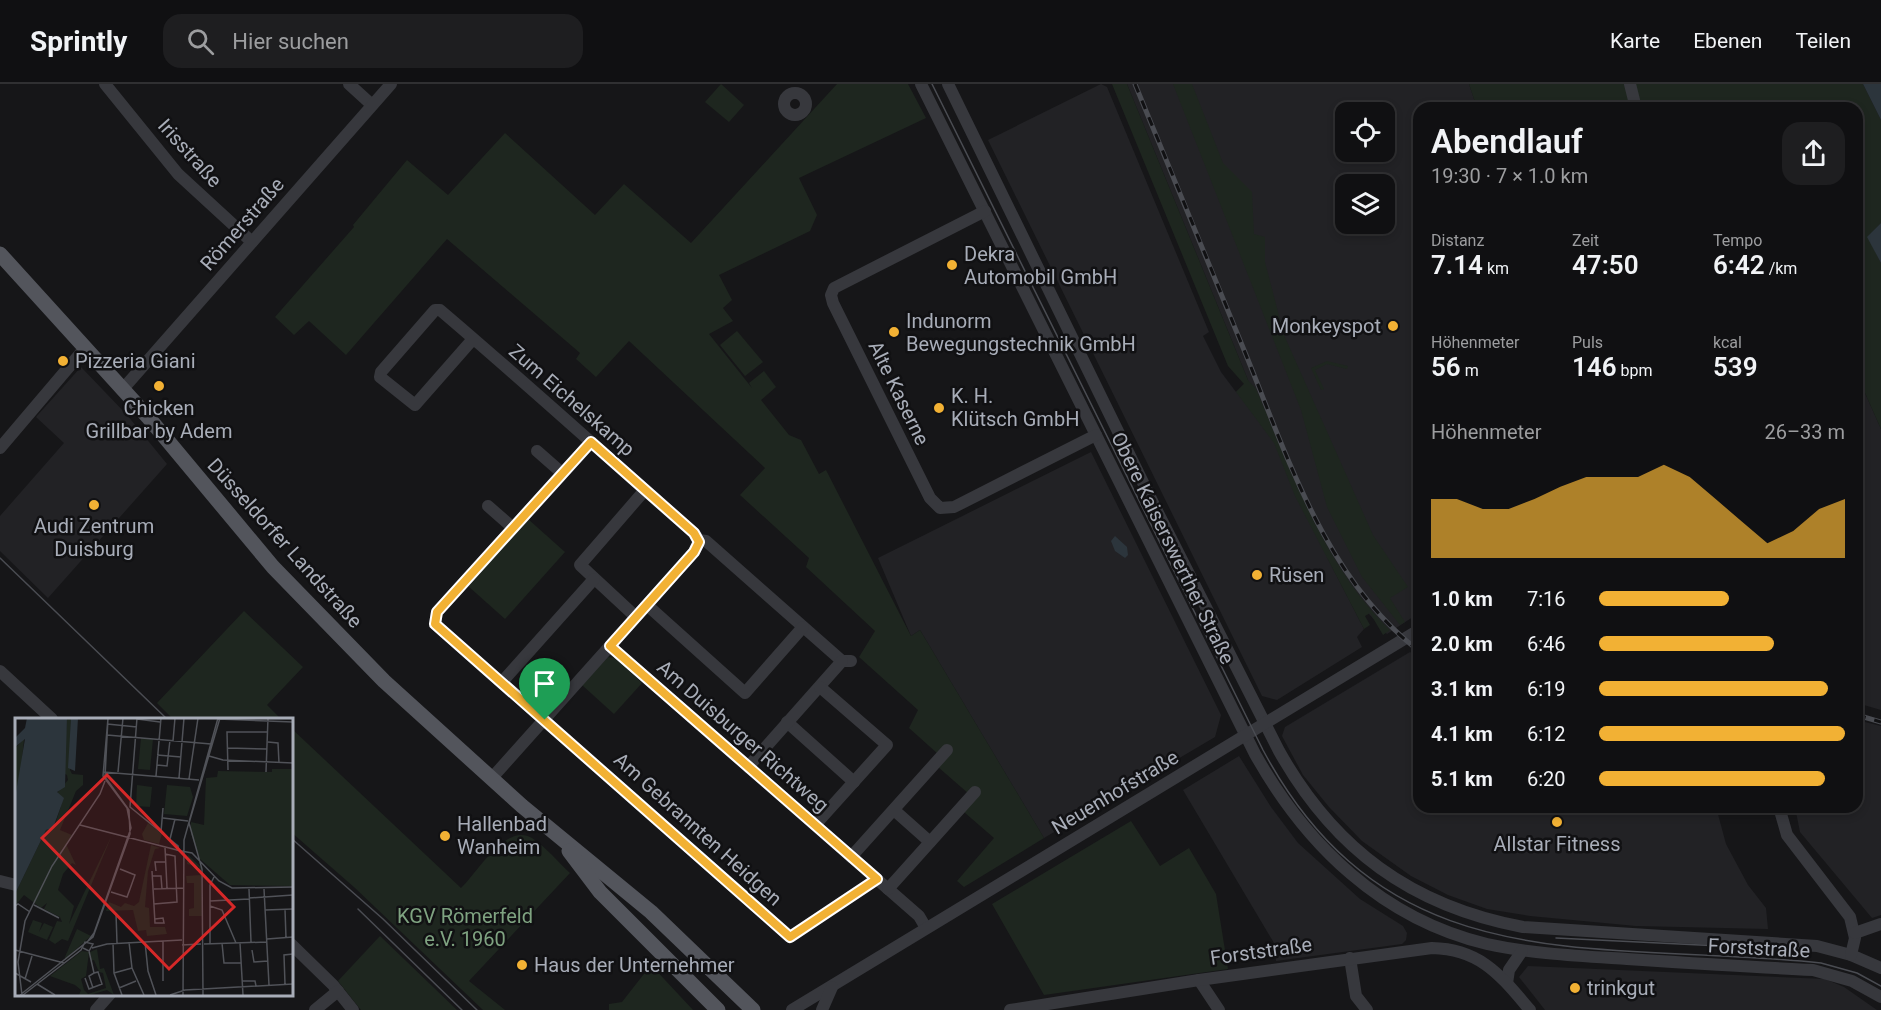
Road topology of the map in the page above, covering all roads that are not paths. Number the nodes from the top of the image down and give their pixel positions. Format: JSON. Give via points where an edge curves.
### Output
{"nodes":[{"id":1,"x":105,"y":84,"type":"edge"},
{"id":2,"x":349,"y":84,"type":"edge"},
{"id":3,"x":391,"y":84,"type":"edge"},
{"id":4,"x":921,"y":84,"type":"edge"},
{"id":5,"x":948,"y":84,"type":"edge"},
{"id":6,"x":1630,"y":84,"type":"edge"},
{"id":7,"x":1634,"y":102,"type":"edge"},
{"id":8,"x":372,"y":105,"type":"junction"},
{"id":9,"x":985,"y":211,"type":"junction"},
{"id":10,"x":252,"y":242,"type":"junction"},
{"id":11,"x":0,"y":254,"type":"edge"},
{"id":12,"x":473,"y":339,"type":"junction"},
{"id":13,"x":85,"y":348,"type":"junction"},
{"id":14,"x":122,"y":390,"type":"junction"},
{"id":15,"x":1096,"y":435,"type":"junction"},
{"id":16,"x":591,"y":442,"type":"junction"},
{"id":17,"x":0,"y":448,"type":"edge"},
{"id":18,"x":537,"y":451,"type":"dead end"},
{"id":19,"x":562,"y":473,"type":"junction"},
{"id":20,"x":645,"y":490,"type":"junction"},
{"id":21,"x":488,"y":506,"type":"dead end"},
{"id":22,"x":513,"y":528,"type":"junction"},
{"id":23,"x":699,"y":540,"type":"junction"},
{"id":24,"x":594,"y":579,"type":"junction"},
{"id":25,"x":647,"y":605,"type":"junction"},
{"id":26,"x":636,"y":617,"type":"junction"},
{"id":27,"x":803,"y":627,"type":"junction"},
{"id":28,"x":1413,"y":634,"type":"edge"},
{"id":29,"x":610,"y":646,"type":"junction"},
{"id":30,"x":0,"y":671,"type":"edge"},
{"id":31,"x":502,"y":682,"type":"junction"},
{"id":32,"x":820,"y":687,"type":"junction"},
{"id":33,"x":51,"y":718,"type":"edge"},
{"id":34,"x":545,"y":720,"type":"junction"},
{"id":35,"x":788,"y":722,"type":"junction"},
{"id":36,"x":1266,"y":724,"type":"junction"},
{"id":37,"x":1245,"y":735,"type":"junction"},
{"id":38,"x":947,"y":750,"type":"dead end"},
{"id":39,"x":748,"y":766,"type":"junction"},
{"id":40,"x":491,"y":779,"type":"junction"},
{"id":41,"x":854,"y":782,"type":"junction"},
{"id":42,"x":975,"y":792,"type":"dead end"},
{"id":43,"x":894,"y":810,"type":"junction"},
{"id":44,"x":1781,"y":813,"type":"edge"},
{"id":45,"x":815,"y":825,"type":"junction"},
{"id":46,"x":561,"y":839,"type":"junction"},
{"id":47,"x":930,"y":842,"type":"junction"},
{"id":48,"x":851,"y":856,"type":"junction"},
{"id":49,"x":877,"y":879,"type":"junction"},
{"id":50,"x":0,"y":880,"type":"edge"},
{"id":51,"x":15,"y":885,"type":"edge"},
{"id":52,"x":888,"y":889,"type":"junction"},
{"id":53,"x":1488,"y":921,"type":"joint"},
{"id":54,"x":1881,"y":924,"type":"edge"},
{"id":55,"x":926,"y":928,"type":"junction"},
{"id":56,"x":1855,"y":933,"type":"junction"},
{"id":57,"x":1485,"y":943,"type":"joint"},
{"id":58,"x":292,"y":945,"type":"edge"},
{"id":59,"x":1522,"y":951,"type":"junction"},
{"id":60,"x":1851,"y":955,"type":"junction"},
{"id":61,"x":1350,"y":958,"type":"junction"},
{"id":62,"x":1881,"y":968,"type":"edge"},
{"id":63,"x":1199,"y":980,"type":"junction"},
{"id":64,"x":1507,"y":982,"type":"junction"},
{"id":65,"x":832,"y":987,"type":"junction"},
{"id":66,"x":338,"y":991,"type":"junction"},
{"id":67,"x":109,"y":995,"type":"edge"},
{"id":68,"x":1881,"y":998,"type":"edge"},
{"id":69,"x":1070,"y":1005,"type":"edge"},
{"id":70,"x":811,"y":1006,"type":"edge"},
{"id":71,"x":96,"y":1010,"type":"edge"},
{"id":72,"x":315,"y":1010,"type":"edge"},
{"id":73,"x":353,"y":1010,"type":"edge"},
{"id":74,"x":718,"y":1010,"type":"edge"},
{"id":75,"x":753,"y":1010,"type":"edge"},
{"id":76,"x":792,"y":1010,"type":"edge"},
{"id":77,"x":822,"y":1010,"type":"edge"},
{"id":78,"x":1010,"y":1010,"type":"edge"},
{"id":79,"x":1220,"y":1010,"type":"edge"},
{"id":80,"x":1367,"y":1010,"type":"edge"},
{"id":81,"x":1530,"y":1010,"type":"edge"}],
"edges":[{"from":1,"to":10,"type":"street","name":"Irisstraße","via":[[178,174]]},
{"from":2,"to":8,"type":"street"},
{"from":3,"to":8,"type":"street","name":"Römerstraße"},
{"from":4,"to":9,"type":"street","name":"Obere Kaiserswerther Straße"},
{"from":5,"to":36,"type":"street","name":"Obere Kaiserswerther Straße"},
{"from":6,"to":7,"type":"street"},
{"from":8,"to":10,"type":"street","name":"Römerstraße"},
{"from":9,"to":15,"type":"street","name":"Obere Kaiserswerther Straße"},
{"from":9,"to":15,"type":"street","name":"Alte Kaserne","via":[[840,283],[831,296],[926,490],[940,508],[954,507]]},
{"from":10,"to":14,"type":"street","name":"Römerstraße"},
{"from":11,"to":13,"type":"main road","name":"Düsseldorfer Landstraße"},
{"from":12,"to":12,"type":"street","name":"Zum Eichelskamp","via":[[415,405],[380,377],[436,309]]},
{"from":12,"to":16,"type":"street","name":"Zum Eichelskamp"},
{"from":13,"to":14,"type":"main road","name":"Düsseldorfer Landstraße"},
{"from":13,"to":17,"type":"street"},
{"from":14,"to":40,"type":"main road","name":"Düsseldorfer Landstraße","via":[[310,606],[384,681]]},
{"from":15,"to":37,"type":"street","name":"Obere Kaiserswerther Straße"},
{"from":16,"to":19,"type":"street","name":"Am Gebrannten Heidgen"},
{"from":16,"to":20,"type":"street","name":"Zum Eichelskamp"},
{"from":18,"to":19,"type":"street"},
{"from":19,"to":22,"type":"street","name":"Am Gebrannten Heidgen"},
{"from":20,"to":23,"type":"street","name":"Zum Eichelskamp"},
{"from":20,"to":24,"type":"street","via":[[580,561]]},
{"from":21,"to":22,"type":"street"},
{"from":22,"to":31,"type":"street","name":"Am Gebrannten Heidgen","via":[[434,619],[437,626]]},
{"from":23,"to":25,"type":"street","via":[[694,552]]},
{"from":23,"to":27,"type":"street","name":"Zum Eichelskamp","via":[[706,541]]},
{"from":24,"to":26,"type":"street"},
{"from":24,"to":31,"type":"street"},
{"from":25,"to":26,"type":"street"},
{"from":25,"to":27,"type":"street","via":[[745,693]]},
{"from":26,"to":29,"type":"street"},
{"from":27,"to":32,"type":"street","name":"Zum Eichelskamp","via":[[847,661]]},
{"from":28,"to":36,"type":"street","name":"Neuenhofstraße"},
{"from":29,"to":34,"type":"street"},
{"from":29,"to":39,"type":"street","name":"Am Duisburger Richtweg"},
{"from":30,"to":33,"type":"street"},
{"from":31,"to":34,"type":"street","name":"Am Gebrannten Heidgen"},
{"from":32,"to":35,"type":"street","name":"Zum Eichelskamp"},
{"from":32,"to":41,"type":"street","via":[[887,745]]},
{"from":34,"to":40,"type":"street"},
{"from":34,"to":49,"type":"street","name":"Am Gebrannten Heidgen","via":[[790,937]]},
{"from":35,"to":39,"type":"street","name":"Zum Eichelskamp"},
{"from":35,"to":41,"type":"street"},
{"from":36,"to":37,"type":"street","name":"Neuenhofstraße"},
{"from":36,"to":53,"type":"street","name":"Obere Kaiserswerther Straße","via":[[1298,785],[1349,845],[1414,890]]},
{"from":37,"to":55,"type":"street","name":"Neuenhofstraße"},
{"from":37,"to":57,"type":"street","name":"Obere Kaiserswerther Straße","via":[[1278,796],[1305,830],[1364,886],[1449,933]]},
{"from":38,"to":43,"type":"street"},
{"from":39,"to":45,"type":"street","name":"Am Duisburger Richtweg"},
{"from":40,"to":46,"type":"main road","name":"Düsseldorfer Landstraße"},
{"from":41,"to":45,"type":"street"},
{"from":42,"to":47,"type":"street"},
{"from":43,"to":47,"type":"street"},
{"from":43,"to":48,"type":"street"},
{"from":44,"to":56,"type":"street","via":[[1787,835],[1850,917]]},
{"from":45,"to":48,"type":"street","name":"Am Duisburger Richtweg"},
{"from":46,"to":74,"type":"main road","name":"Düsseldorfer Landstraße","via":[[600,892]]},
{"from":46,"to":75,"type":"main road","name":"Düsseldorfer Landstraße","via":[[651,912]]},
{"from":47,"to":52,"type":"street"},
{"from":48,"to":49,"type":"street","name":"Am Duisburger Richtweg"},
{"from":49,"to":52,"type":"street","name":"Am Duisburger Richtweg"},
{"from":50,"to":51,"type":"street"},
{"from":52,"to":55,"type":"street","name":"Am Duisburger Richtweg","via":[[919,916]]},
{"from":53,"to":60,"type":"street","name":"Forststraße","via":[[1523,927],[1817,946]]},
{"from":54,"to":56,"type":"street"},
{"from":55,"to":65,"type":"street","name":"Neuenhofstraße"},
{"from":56,"to":60,"type":"street"},
{"from":57,"to":59,"type":"street","name":"Forststraße"},
{"from":58,"to":66,"type":"street"},
{"from":59,"to":64,"type":"street","via":[[1509,970]]},
{"from":59,"to":68,"type":"street","name":"Forststraße","via":[[1813,970],[1852,981]]},
{"from":60,"to":62,"type":"street","name":"Forststraße"},
{"from":61,"to":63,"type":"street","name":"Forststraße"},
{"from":61,"to":64,"type":"street","name":"Forststraße","via":[[1446,948],[1478,958]]},
{"from":61,"to":80,"type":"street","via":[[1356,996]]},
{"from":63,"to":69,"type":"street","name":"Forststraße"},
{"from":63,"to":79,"type":"street"},
{"from":64,"to":81,"type":"street","name":"Forststraße"},
{"from":65,"to":70,"type":"street","name":"Neuenhofstraße"},
{"from":65,"to":77,"type":"street"},
{"from":66,"to":72,"type":"street"},
{"from":66,"to":73,"type":"street"},
{"from":67,"to":71,"type":"street"},
{"from":69,"to":78,"type":"street","name":"Forststraße"},
{"from":70,"to":76,"type":"street","name":"Neuenhofstraße"}]}
